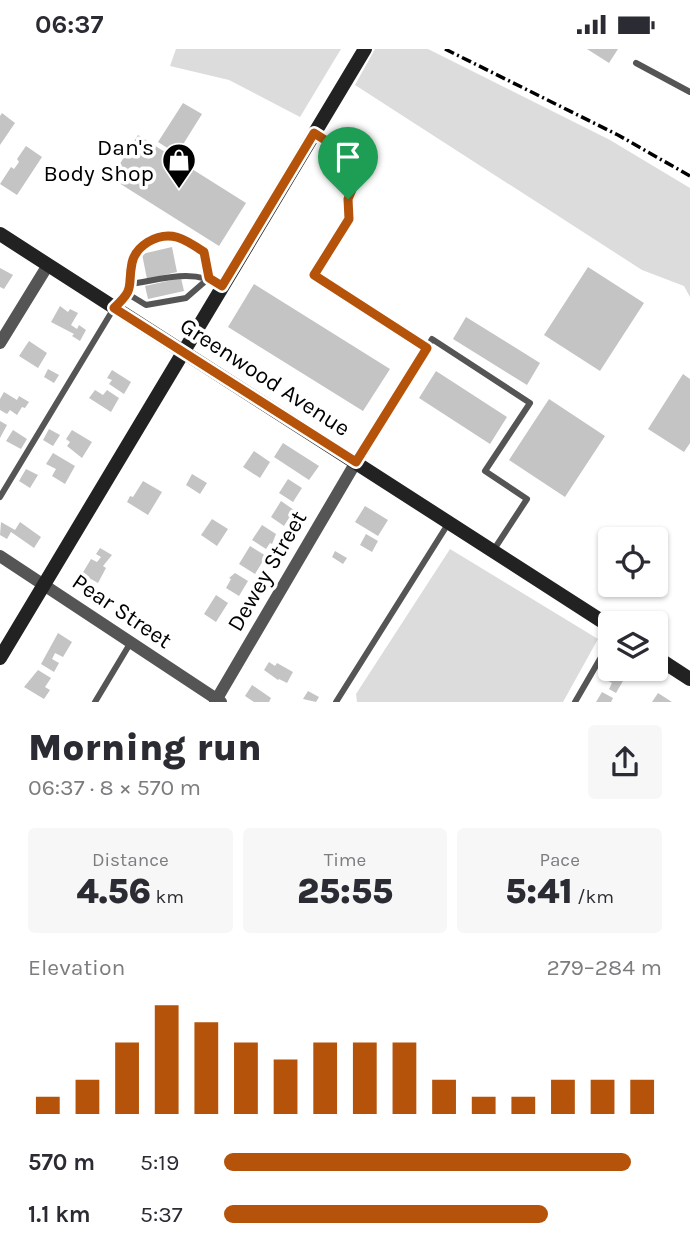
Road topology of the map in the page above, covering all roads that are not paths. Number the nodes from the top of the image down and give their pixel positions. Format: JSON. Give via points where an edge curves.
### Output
{"nodes":[{"id":1,"x":365,"y":49,"type":"edge"},
{"id":2,"x":636,"y":63,"type":"dead end"},
{"id":3,"x":690,"y":92,"type":"edge"},
{"id":4,"x":314,"y":133,"type":"junction"},
{"id":5,"x":0,"y":234,"type":"edge"},
{"id":6,"x":48,"y":265,"type":"junction"},
{"id":7,"x":209,"y":278,"type":"junction"},
{"id":8,"x":131,"y":284,"type":"junction"},
{"id":9,"x":222,"y":286,"type":"junction"},
{"id":10,"x":128,"y":295,"type":"junction"},
{"id":11,"x":114,"y":308,"type":"junction"},
{"id":12,"x":0,"y":343,"type":"edge"},
{"id":13,"x":427,"y":348,"type":"junction"},
{"id":14,"x":183,"y":352,"type":"junction"},
{"id":15,"x":356,"y":462,"type":"junction"},
{"id":16,"x":0,"y":497,"type":"edge"},
{"id":17,"x":449,"y":522,"type":"junction"},
{"id":18,"x":493,"y":551,"type":"junction"},
{"id":19,"x":0,"y":556,"type":"edge"},
{"id":20,"x":45,"y":585,"type":"junction"},
{"id":21,"x":598,"y":619,"type":"edge"},
{"id":22,"x":131,"y":642,"type":"junction"},
{"id":23,"x":0,"y":659,"type":"edge"},
{"id":24,"x":598,"y":663,"type":"edge"},
{"id":25,"x":668,"y":665,"type":"edge"},
{"id":26,"x":690,"y":679,"type":"edge"},
{"id":27,"x":218,"y":701,"type":"edge"},
{"id":28,"x":95,"y":702,"type":"edge"},
{"id":29,"x":335,"y":702,"type":"edge"},
{"id":30,"x":575,"y":702,"type":"edge"}],
"edges":[{"from":1,"to":4,"type":"street"},
{"from":2,"to":3,"type":"lane"},
{"from":4,"to":9,"type":"street"},
{"from":4,"to":13,"type":"lane","via":[[363,164],[348,199],[349,219],[314,275]]},
{"from":5,"to":6,"type":"street","name":"Greenwood Avenue"},
{"from":6,"to":11,"type":"street","name":"Greenwood Avenue"},
{"from":6,"to":12,"type":"street"},
{"from":7,"to":8,"type":"lane","via":[[187,275]]},
{"from":7,"to":8,"type":"lane","via":[[204,252],[173,235],[160,235],[135,254]]},
{"from":7,"to":9,"type":"lane"},
{"from":7,"to":10,"type":"lane","via":[[186,298],[146,305]]},
{"from":8,"to":10,"type":"lane"},
{"from":9,"to":14,"type":"street"},
{"from":10,"to":11,"type":"lane"},
{"from":11,"to":14,"type":"street","name":"Greenwood Avenue"},
{"from":11,"to":16,"type":"lane"},
{"from":13,"to":15,"type":"lane"},
{"from":13,"to":18,"type":"lane","via":[[432,339],[530,403],[485,471],[527,499]]},
{"from":14,"to":15,"type":"street","name":"Greenwood Avenue"},
{"from":14,"to":20,"type":"street"},
{"from":15,"to":17,"type":"street","name":"Greenwood Avenue"},
{"from":15,"to":27,"type":"street","name":"Dewey Street"},
{"from":17,"to":18,"type":"street","name":"Greenwood Avenue"},
{"from":17,"to":29,"type":"lane"},
{"from":18,"to":21,"type":"street","name":"Greenwood Avenue"},
{"from":19,"to":20,"type":"street","name":"Pear Street"},
{"from":20,"to":22,"type":"street","name":"Pear Street"},
{"from":20,"to":23,"type":"street"},
{"from":22,"to":27,"type":"street","name":"Pear Street"},
{"from":22,"to":28,"type":"lane"},
{"from":24,"to":30,"type":"lane"},
{"from":25,"to":26,"type":"street"}]}
